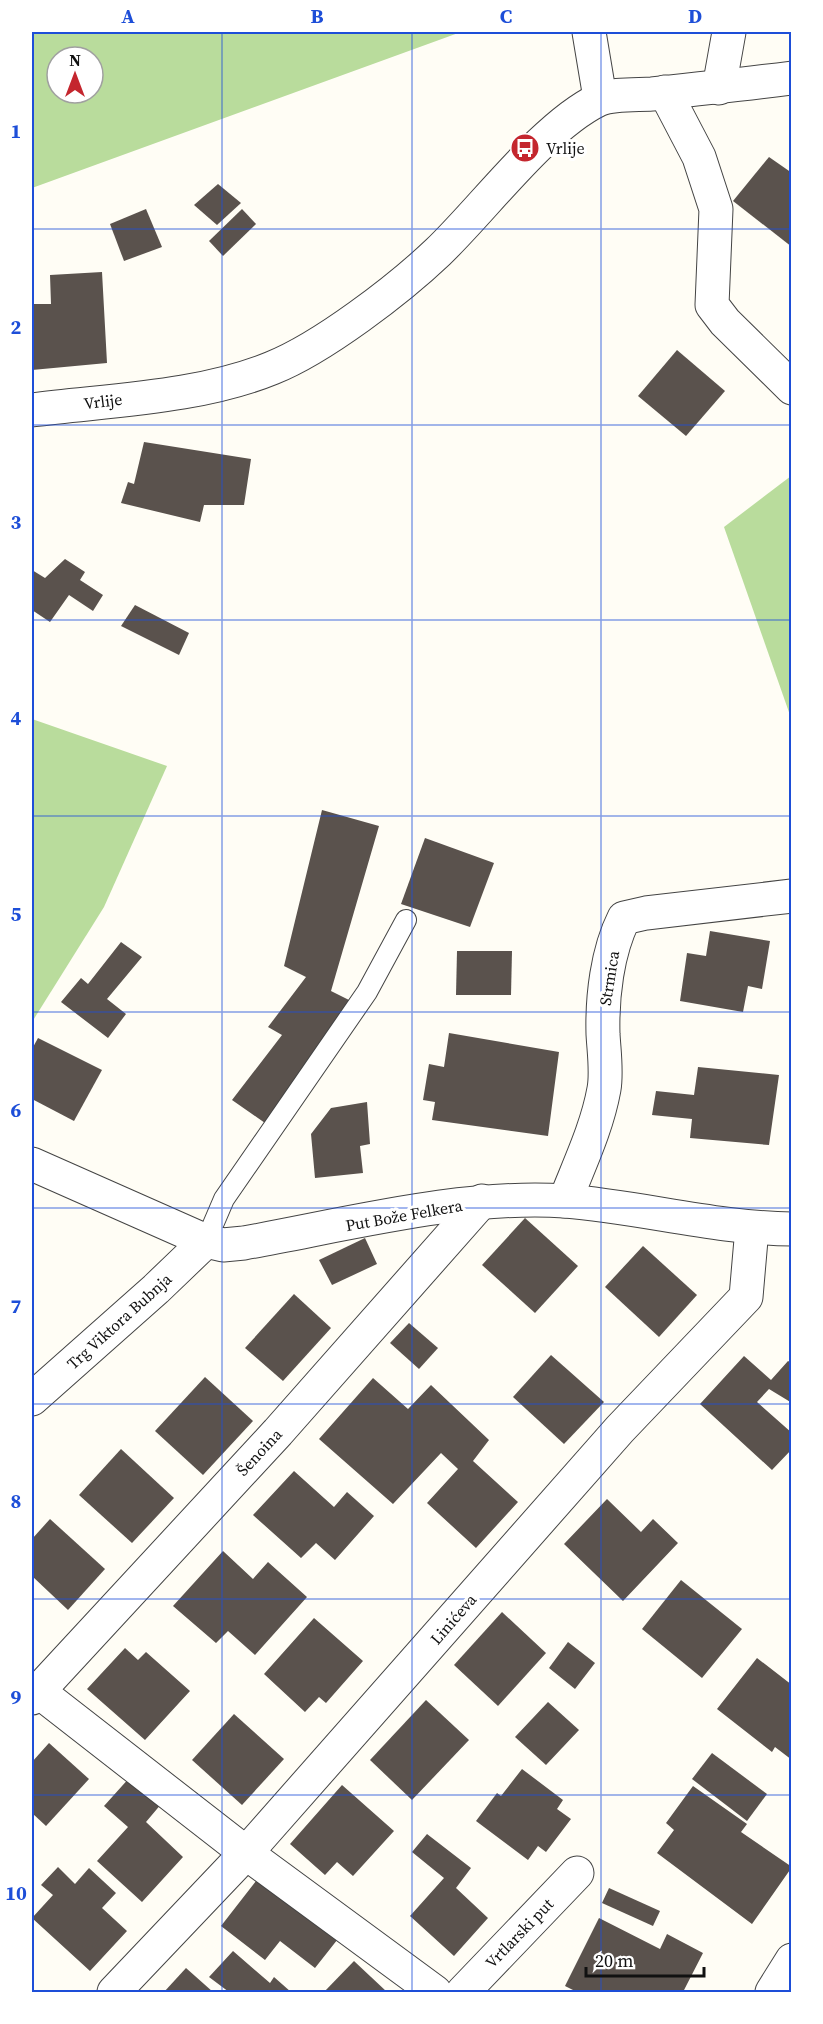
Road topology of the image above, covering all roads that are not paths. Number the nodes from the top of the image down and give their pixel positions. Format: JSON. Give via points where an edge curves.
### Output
{"nodes":[{"id":1,"x":590,"y":32,"type":"edge"},
{"id":2,"x":729,"y":32,"type":"edge"},
{"id":3,"x":792,"y":78,"type":"edge"},
{"id":4,"x":719,"y":88,"type":"junction"},
{"id":5,"x":665,"y":93,"type":"junction"},
{"id":6,"x":600,"y":98,"type":"junction"},
{"id":7,"x":792,"y":388,"type":"edge"},
{"id":8,"x":32,"y":410,"type":"edge"},
{"id":9,"x":792,"y":896,"type":"edge"},
{"id":10,"x":406,"y":920,"type":"dead end"},
{"id":11,"x":32,"y":1164,"type":"edge"},
{"id":12,"x":482,"y":1201,"type":"junction"},
{"id":13,"x":565,"y":1201,"type":"junction"},
{"id":14,"x":752,"y":1228,"type":"junction"},
{"id":15,"x":792,"y":1229,"type":"edge"},
{"id":16,"x":206,"y":1241,"type":"junction"},
{"id":17,"x":32,"y":1399,"type":"edge"},
{"id":18,"x":35,"y":1695,"type":"edge"},
{"id":19,"x":246,"y":1853,"type":"junction"},
{"id":20,"x":577,"y":1873,"type":"dead end"},
{"id":21,"x":792,"y":1960,"type":"edge"},
{"id":22,"x":114,"y":1992,"type":"edge"},
{"id":23,"x":435,"y":1992,"type":"edge"},
{"id":24,"x":463,"y":1992,"type":"edge"},
{"id":25,"x":772,"y":1992,"type":"edge"}],
"edges":[{"from":1,"to":6,"type":"street"},
{"from":2,"to":4,"type":"street"},
{"from":3,"to":4,"type":"street"},
{"from":4,"to":5,"type":"street"},
{"from":5,"to":6,"type":"street"},
{"from":5,"to":7,"type":"street","via":[[699,157],[716,209],[712,304]]},
{"from":6,"to":8,"type":"street","name":"Vrlije","via":[[548,138],[438,253],[386,296],[321,341],[272,368],[203,389]]},
{"from":9,"to":13,"type":"street","name":"Strmica","via":[[624,918],[608,968],[603,1020],[604,1086],[598,1114]]},
{"from":10,"to":16,"type":"lane","via":[[367,992],[224,1199]]},
{"from":11,"to":16,"type":"street","name":"Put Bože Felkera"},
{"from":12,"to":13,"type":"street","name":"Put Bože Felkera"},
{"from":12,"to":16,"type":"street","name":"Put Bože Felkera","via":[[244,1244]]},
{"from":12,"to":18,"type":"street","name":"Šenoina","via":[[278,1432]]},
{"from":13,"to":14,"type":"street","name":"Put Bože Felkera"},
{"from":14,"to":15,"type":"street","name":"Put Bože Felkera"},
{"from":14,"to":19,"type":"street","name":"Linićeva","via":[[746,1297],[620,1429]]},
{"from":16,"to":17,"type":"street","name":"Trg Viktora Bubnja"},
{"from":18,"to":19,"type":"street"},
{"from":19,"to":22,"type":"street","name":"Linićeva"},
{"from":19,"to":23,"type":"street"},
{"from":20,"to":24,"type":"street","name":"Vrtlarski put"},
{"from":21,"to":25,"type":"street"}]}
